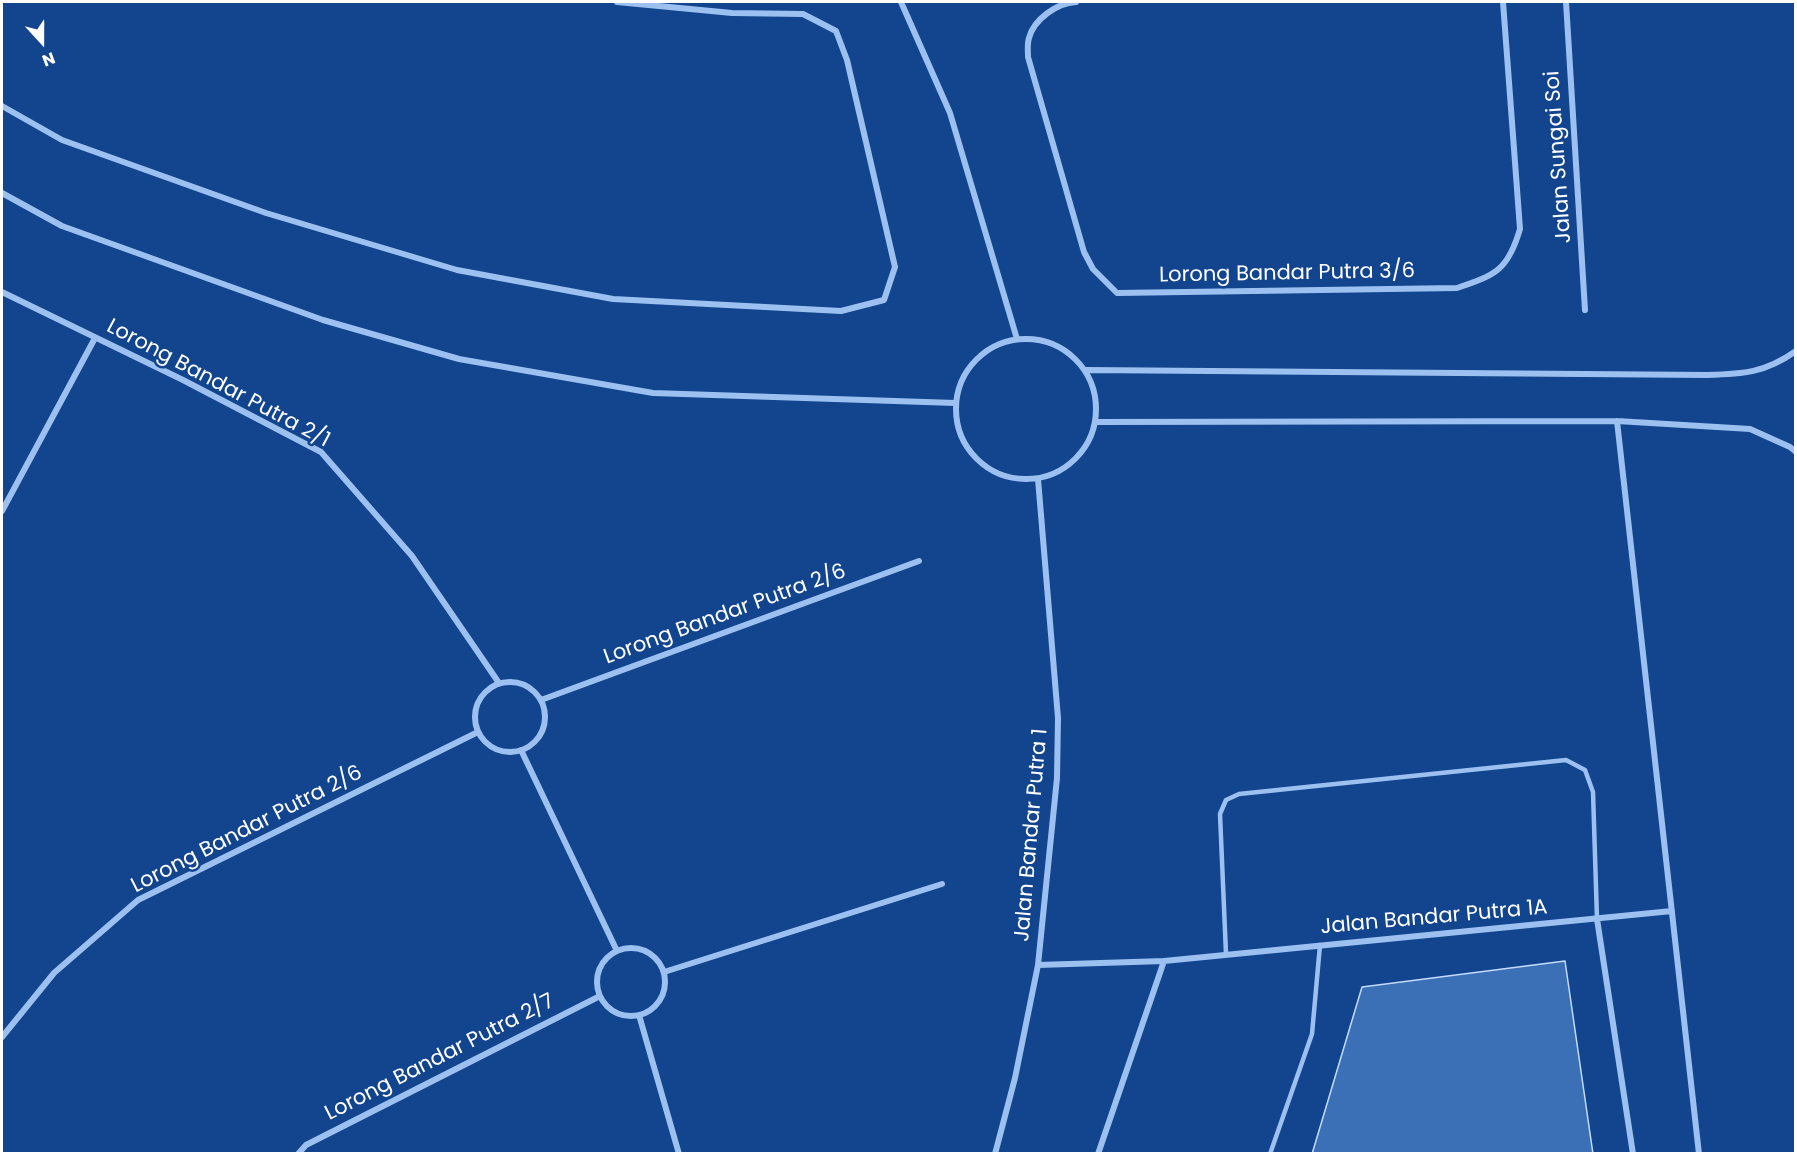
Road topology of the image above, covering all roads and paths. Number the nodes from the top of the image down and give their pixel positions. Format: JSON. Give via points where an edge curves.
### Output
{"nodes":[{"id":1,"x":617,"y":2,"type":"edge"},
{"id":2,"x":901,"y":2,"type":"edge"},
{"id":3,"x":1076,"y":2,"type":"edge"},
{"id":4,"x":1503,"y":2,"type":"edge"},
{"id":5,"x":1566,"y":2,"type":"edge"},
{"id":6,"x":2,"y":106,"type":"edge"},
{"id":7,"x":2,"y":193,"type":"edge"},
{"id":8,"x":2,"y":292,"type":"edge"},
{"id":9,"x":1586,"y":310,"type":"dead end"},
{"id":10,"x":94,"y":338,"type":"junction"},
{"id":11,"x":1017,"y":339,"type":"junction"},
{"id":12,"x":1796,"y":351,"type":"edge"},
{"id":13,"x":1086,"y":370,"type":"junction"},
{"id":14,"x":956,"y":403,"type":"junction"},
{"id":15,"x":1617,"y":421,"type":"junction"},
{"id":16,"x":1096,"y":422,"type":"junction"},
{"id":17,"x":1796,"y":452,"type":"edge"},
{"id":18,"x":1038,"y":479,"type":"junction"},
{"id":19,"x":2,"y":511,"type":"edge"},
{"id":20,"x":919,"y":561,"type":"dead end"},
{"id":21,"x":499,"y":683,"type":"junction"},
{"id":22,"x":541,"y":700,"type":"junction"},
{"id":23,"x":478,"y":732,"type":"junction"},
{"id":24,"x":521,"y":750,"type":"junction"},
{"id":25,"x":942,"y":884,"type":"dead end"},
{"id":26,"x":1671,"y":911,"type":"junction"},
{"id":27,"x":1597,"y":919,"type":"junction"},
{"id":28,"x":1320,"y":945,"type":"junction"},
{"id":29,"x":617,"y":951,"type":"junction"},
{"id":30,"x":1226,"y":954,"type":"junction"},
{"id":31,"x":1164,"y":961,"type":"junction"},
{"id":32,"x":1038,"y":965,"type":"junction"},
{"id":33,"x":664,"y":972,"type":"junction"},
{"id":34,"x":600,"y":996,"type":"junction"},
{"id":35,"x":639,"y":1015,"type":"junction"},
{"id":36,"x":2,"y":1037,"type":"edge"},
{"id":37,"x":298,"y":1154,"type":"edge"},
{"id":38,"x":679,"y":1154,"type":"edge"},
{"id":39,"x":995,"y":1154,"type":"edge"},
{"id":40,"x":1098,"y":1154,"type":"edge"},
{"id":41,"x":1270,"y":1154,"type":"edge"},
{"id":42,"x":1633,"y":1154,"type":"edge"},
{"id":43,"x":1699,"y":1154,"type":"edge"}],
"edges":[{"from":1,"to":6,"type":"street","via":[[732,13],[803,14],[836,31],[847,60],[895,267],[884,300],[841,311],[613,300],[457,270],[266,213],[62,140]]},
{"from":2,"to":11,"type":"street","via":[[950,113]]},
{"from":3,"to":4,"type":"street","name":"Lorong Bandar Putra 3/6","via":[[1036,22],[1028,38],[1028,57],[1084,252],[1093,269],[1117,293],[1457,288],[1501,269],[1514,251],[1520,229]]},
{"from":5,"to":9,"type":"street","name":"Jalan Sungai Soi"},
{"from":7,"to":14,"type":"street","via":[[62,226],[94,238],[322,320],[459,359],[653,393]]},
{"from":8,"to":10,"type":"street","name":"Lorong Bandar Putra 2/1"},
{"from":10,"to":19,"type":"street"},
{"from":10,"to":21,"type":"street","name":"Lorong Bandar Putra 2/1","via":[[321,452],[412,556]]},
{"from":11,"to":13,"type":"street","via":[[1056,344]]},
{"from":11,"to":14,"type":"street","via":[[994,346],[975,361],[962,380]]},
{"from":12,"to":13,"type":"street","via":[[1779,363],[1746,374]]},
{"from":13,"to":16,"type":"street","via":[[1098,403]]},
{"from":14,"to":18,"type":"street","via":[[957,424],[964,444],[978,461],[995,473],[1016,479]]},
{"from":15,"to":16,"type":"street"},
{"from":15,"to":17,"type":"street","via":[[1750,429]]},
{"from":15,"to":26,"type":"street"},
{"from":16,"to":18,"type":"street","via":[[1089,442],[1076,459],[1058,472]]},
{"from":18,"to":32,"type":"street","name":"Jalan Bandar Putra 1","via":[[1058,718],[1057,778]]},
{"from":20,"to":22,"type":"street","name":"Lorong Bandar Putra 2/6"},
{"from":21,"to":22,"type":"street","via":[[526,685]]},
{"from":21,"to":23,"type":"street","via":[[488,689],[475,709]]},
{"from":22,"to":24,"type":"street","via":[[545,709],[543,729],[530,746]]},
{"from":23,"to":24,"type":"street","via":[[501,751]]},
{"from":23,"to":36,"type":"street","name":"Lorong Bandar Putra 2/6","via":[[138,900],[54,973]]},
{"from":24,"to":29,"type":"street"},
{"from":25,"to":33,"type":"street"},
{"from":26,"to":27,"type":"street","name":"Jalan Bandar Putra 1A"},
{"from":26,"to":43,"type":"street"},
{"from":27,"to":28,"type":"street","name":"Jalan Bandar Putra 1A"},
{"from":27,"to":30,"type":"lane","via":[[1593,792],[1585,770],[1566,760],[1239,794],[1226,800],[1220,814]]},
{"from":27,"to":42,"type":"street"},
{"from":28,"to":30,"type":"street","name":"Jalan Bandar Putra 1A"},
{"from":28,"to":41,"type":"lane","via":[[1312,1034]]},
{"from":29,"to":33,"type":"street","via":[[628,948],[651,953]]},
{"from":29,"to":34,"type":"street","via":[[601,966],[597,986]]},
{"from":30,"to":31,"type":"street","name":"Jalan Bandar Putra 1A"},
{"from":31,"to":32,"type":"street","name":"Jalan Bandar Putra 1A"},
{"from":31,"to":40,"type":"street"},
{"from":32,"to":39,"type":"street","name":"Jalan Bandar Putra 1"},
{"from":33,"to":35,"type":"street","via":[[666,983],[658,1004]]},
{"from":34,"to":35,"type":"street","via":[[616,1012]]},
{"from":34,"to":37,"type":"street","name":"Lorong Bandar Putra 2/7","via":[[306,1145]]},
{"from":35,"to":38,"type":"street"}]}
